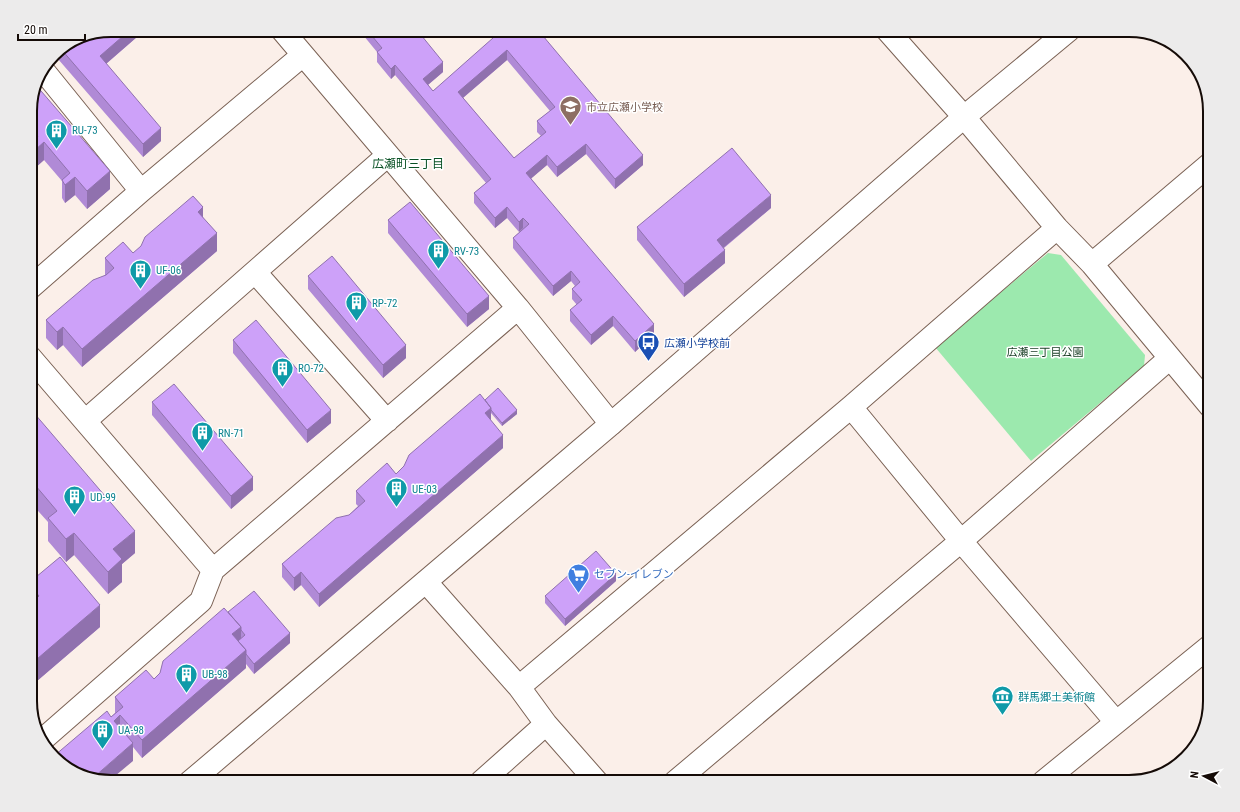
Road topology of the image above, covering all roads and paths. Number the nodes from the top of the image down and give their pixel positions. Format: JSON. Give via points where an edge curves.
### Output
{"nodes":[{"id":1,"x":288,"y":37,"type":"edge"},
{"id":2,"x":893,"y":37,"type":"edge"},
{"id":3,"x":1061,"y":37,"type":"edge"},
{"id":4,"x":303,"y":55,"type":"junction"},
{"id":5,"x":46,"y":75,"type":"edge"},
{"id":6,"x":964,"y":117,"type":"junction"},
{"id":7,"x":388,"y":155,"type":"junction"},
{"id":8,"x":1203,"y":170,"type":"edge"},
{"id":9,"x":140,"y":191,"type":"junction"},
{"id":10,"x":1057,"y":228,"type":"junction"},
{"id":11,"x":1092,"y":264,"type":"junction"},
{"id":12,"x":255,"y":272,"type":"junction"},
{"id":13,"x":37,"y":282,"type":"edge"},
{"id":14,"x":518,"y":308,"type":"junction"},
{"id":15,"x":1170,"y":358,"type":"junction"},
{"id":16,"x":37,"y":365,"type":"edge"},
{"id":17,"x":1203,"y":398,"type":"edge"},
{"id":18,"x":851,"y":407,"type":"junction"},
{"id":19,"x":387,"y":421,"type":"junction"},
{"id":20,"x":85,"y":422,"type":"junction"},
{"id":21,"x":611,"y":424,"type":"junction"},
{"id":22,"x":961,"y":540,"type":"junction"},
{"id":23,"x":213,"y":570,"type":"junction"},
{"id":24,"x":426,"y":582,"type":"junction"},
{"id":25,"x":1203,"y":652,"type":"edge"},
{"id":26,"x":519,"y":687,"type":"junction"},
{"id":27,"x":1116,"y":722,"type":"junction"},
{"id":28,"x":546,"y":724,"type":"junction"},
{"id":29,"x":46,"y":736,"type":"edge"},
{"id":30,"x":198,"y":775,"type":"edge"},
{"id":31,"x":489,"y":775,"type":"edge"},
{"id":32,"x":591,"y":775,"type":"edge"},
{"id":33,"x":683,"y":775,"type":"edge"},
{"id":34,"x":1052,"y":775,"type":"edge"}],
"edges":[{"from":1,"to":4,"type":"street"},
{"from":2,"to":6,"type":"street"},
{"from":3,"to":6,"type":"street"},
{"from":4,"to":7,"type":"street"},
{"from":4,"to":9,"type":"street"},
{"from":5,"to":9,"type":"street"},
{"from":6,"to":10,"type":"street"},
{"from":6,"to":21,"type":"street"},
{"from":7,"to":12,"type":"street"},
{"from":7,"to":14,"type":"street"},
{"from":8,"to":11,"type":"street"},
{"from":9,"to":13,"type":"street"},
{"from":10,"to":11,"type":"street"},
{"from":10,"to":18,"type":"street"},
{"from":11,"to":15,"type":"street"},
{"from":12,"to":19,"type":"street"},
{"from":12,"to":20,"type":"street"},
{"from":14,"to":19,"type":"street"},
{"from":14,"to":21,"type":"street"},
{"from":15,"to":17,"type":"street"},
{"from":15,"to":22,"type":"street"},
{"from":16,"to":20,"type":"street"},
{"from":18,"to":22,"type":"street"},
{"from":18,"to":26,"type":"street"},
{"from":19,"to":23,"type":"street"},
{"from":20,"to":23,"type":"street"},
{"from":21,"to":24,"type":"street"},
{"from":22,"to":27,"type":"street"},
{"from":22,"to":33,"type":"street"},
{"from":23,"to":29,"type":"street","via":[[201,601]]},
{"from":24,"to":26,"type":"street"},
{"from":24,"to":30,"type":"street"},
{"from":25,"to":27,"type":"street"},
{"from":26,"to":28,"type":"street"},
{"from":27,"to":34,"type":"street"},
{"from":28,"to":31,"type":"street"},
{"from":28,"to":32,"type":"street"}]}
